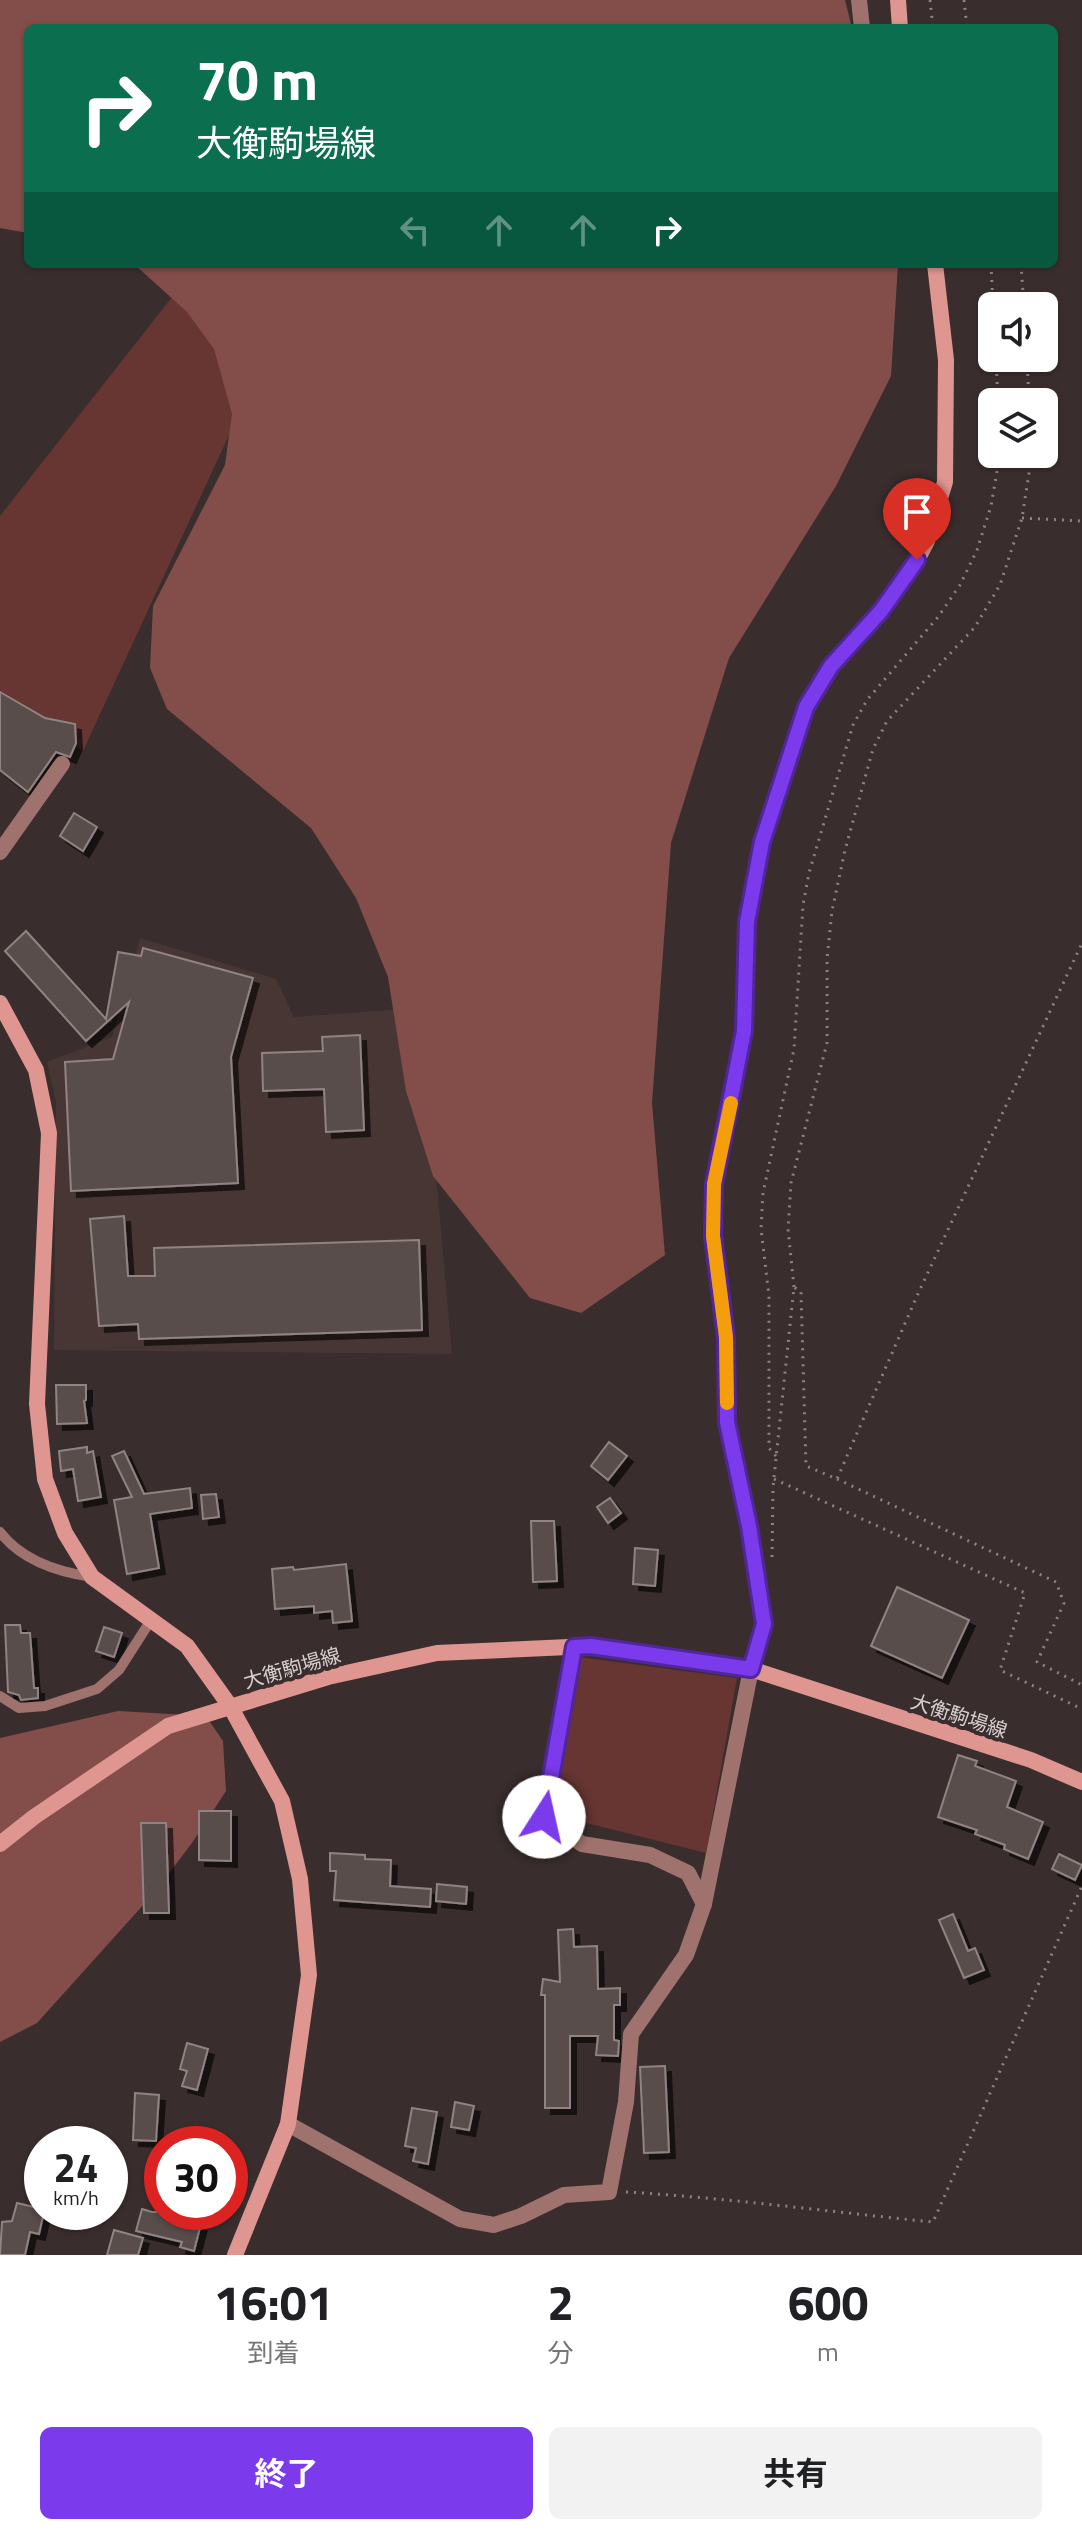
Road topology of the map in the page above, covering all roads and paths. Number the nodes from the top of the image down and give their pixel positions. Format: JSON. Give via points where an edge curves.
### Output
{"nodes":[{"id":1,"x":859,"y":0,"type":"edge"},
{"id":2,"x":898,"y":0,"type":"edge"},
{"id":3,"x":930,"y":0,"type":"edge"},
{"id":4,"x":964,"y":0,"type":"edge"},
{"id":5,"x":862,"y":24,"type":"edge"},
{"id":6,"x":900,"y":24,"type":"edge"},
{"id":7,"x":933,"y":24,"type":"edge"},
{"id":8,"x":967,"y":24,"type":"edge"},
{"id":9,"x":935,"y":268,"type":"edge"},
{"id":10,"x":991,"y":268,"type":"edge"},
{"id":11,"x":1021,"y":268,"type":"edge"},
{"id":12,"x":992,"y":292,"type":"edge"},
{"id":13,"x":1023,"y":292,"type":"edge"},
{"id":14,"x":998,"y":468,"type":"edge"},
{"id":15,"x":1030,"y":468,"type":"edge"},
{"id":16,"x":1022,"y":518,"type":"junction"},
{"id":17,"x":1082,"y":521,"type":"edge"},
{"id":18,"x":62,"y":764,"type":"dead end"},
{"id":19,"x":3,"y":843,"type":"edge"},
{"id":20,"x":1082,"y":943,"type":"edge"},
{"id":21,"x":0,"y":1003,"type":"edge"},
{"id":22,"x":794,"y":1287,"type":"junction"},
{"id":23,"x":776,"y":1456,"type":"junction"},
{"id":24,"x":774,"y":1479,"type":"junction"},
{"id":25,"x":837,"y":1479,"type":"junction"},
{"id":26,"x":0,"y":1532,"type":"edge"},
{"id":27,"x":772,"y":1559,"type":"dead end"},
{"id":28,"x":92,"y":1577,"type":"junction"},
{"id":29,"x":151,"y":1620,"type":"junction"},
{"id":30,"x":574,"y":1647,"type":"junction"},
{"id":31,"x":751,"y":1669,"type":"junction"},
{"id":32,"x":1082,"y":1685,"type":"edge"},
{"id":33,"x":0,"y":1696,"type":"edge"},
{"id":34,"x":230,"y":1706,"type":"junction"},
{"id":35,"x":1082,"y":1709,"type":"edge"},
{"id":36,"x":1082,"y":1782,"type":"edge"},
{"id":37,"x":0,"y":1844,"type":"edge"},
{"id":38,"x":1082,"y":1886,"type":"edge"},
{"id":39,"x":704,"y":1904,"type":"junction"},
{"id":40,"x":288,"y":2124,"type":"junction"},
{"id":41,"x":609,"y":2192,"type":"junction"},
{"id":42,"x":235,"y":2255,"type":"edge"}],
"edges":[{"from":1,"to":5,"type":"street"},
{"from":2,"to":6,"type":"street"},
{"from":3,"to":7,"type":"path"},
{"from":4,"to":8,"type":"path"},
{"from":9,"to":31,"type":"street","via":[[946,360],[945,482],[940,500],[927,541],[906,579],[831,666],[806,707],[762,842],[747,922],[744,1031],[714,1184],[713,1236],[726,1337],[727,1422],[764,1624]]},
{"from":10,"to":12,"type":"path"},
{"from":11,"to":13,"type":"path"},
{"from":14,"to":23,"type":"path","via":[[977,550],[960,585],[867,700],[853,725],[809,873],[794,1049],[762,1205],[769,1296],[769,1448]]},
{"from":15,"to":16,"type":"path"},
{"from":16,"to":17,"type":"path"},
{"from":16,"to":22,"type":"path","via":[[1000,585],[975,627],[887,721],[873,749],[832,911],[827,1043],[791,1183],[788,1229]]},
{"from":18,"to":19,"type":"street"},
{"from":20,"to":25,"type":"path"},
{"from":21,"to":28,"type":"street","name":"大衡駒場線","via":[[36,1070],[49,1133],[37,1404],[45,1479],[65,1533]]},
{"from":22,"to":23,"type":"path"},
{"from":22,"to":25,"type":"path","via":[[801,1292],[806,1466]]},
{"from":23,"to":24,"type":"path"},
{"from":24,"to":27,"type":"path"},
{"from":24,"to":35,"type":"path","via":[[1025,1593],[1000,1670]]},
{"from":25,"to":32,"type":"path","via":[[1056,1582],[1064,1603],[1037,1662]]},
{"from":26,"to":28,"type":"lane","via":[[8,1544],[46,1566]]},
{"from":28,"to":29,"type":"street","name":"大衡駒場線"},
{"from":29,"to":33,"type":"lane","via":[[119,1670],[97,1689],[45,1706],[19,1708]]},
{"from":29,"to":34,"type":"street","name":"大衡駒場線","via":[[187,1646]]},
{"from":30,"to":31,"type":"street","name":"大衡駒場線"},
{"from":30,"to":34,"type":"street","name":"大衡駒場線","via":[[437,1653]]},
{"from":30,"to":39,"type":"street","via":[[544,1817],[582,1844],[650,1855],[688,1873]]},
{"from":31,"to":36,"type":"street","name":"大衡駒場線","via":[[1031,1760]]},
{"from":31,"to":39,"type":"street"},
{"from":34,"to":37,"type":"street","via":[[168,1726]]},
{"from":34,"to":40,"type":"street","via":[[282,1801],[300,1879],[309,1975]]},
{"from":38,"to":41,"type":"path","via":[[933,2222],[711,2197]]},
{"from":39,"to":41,"type":"street","via":[[686,1955],[631,2034],[626,2102]]},
{"from":40,"to":41,"type":"street","via":[[460,2219],[494,2225],[564,2195]]},
{"from":40,"to":42,"type":"street"}]}
